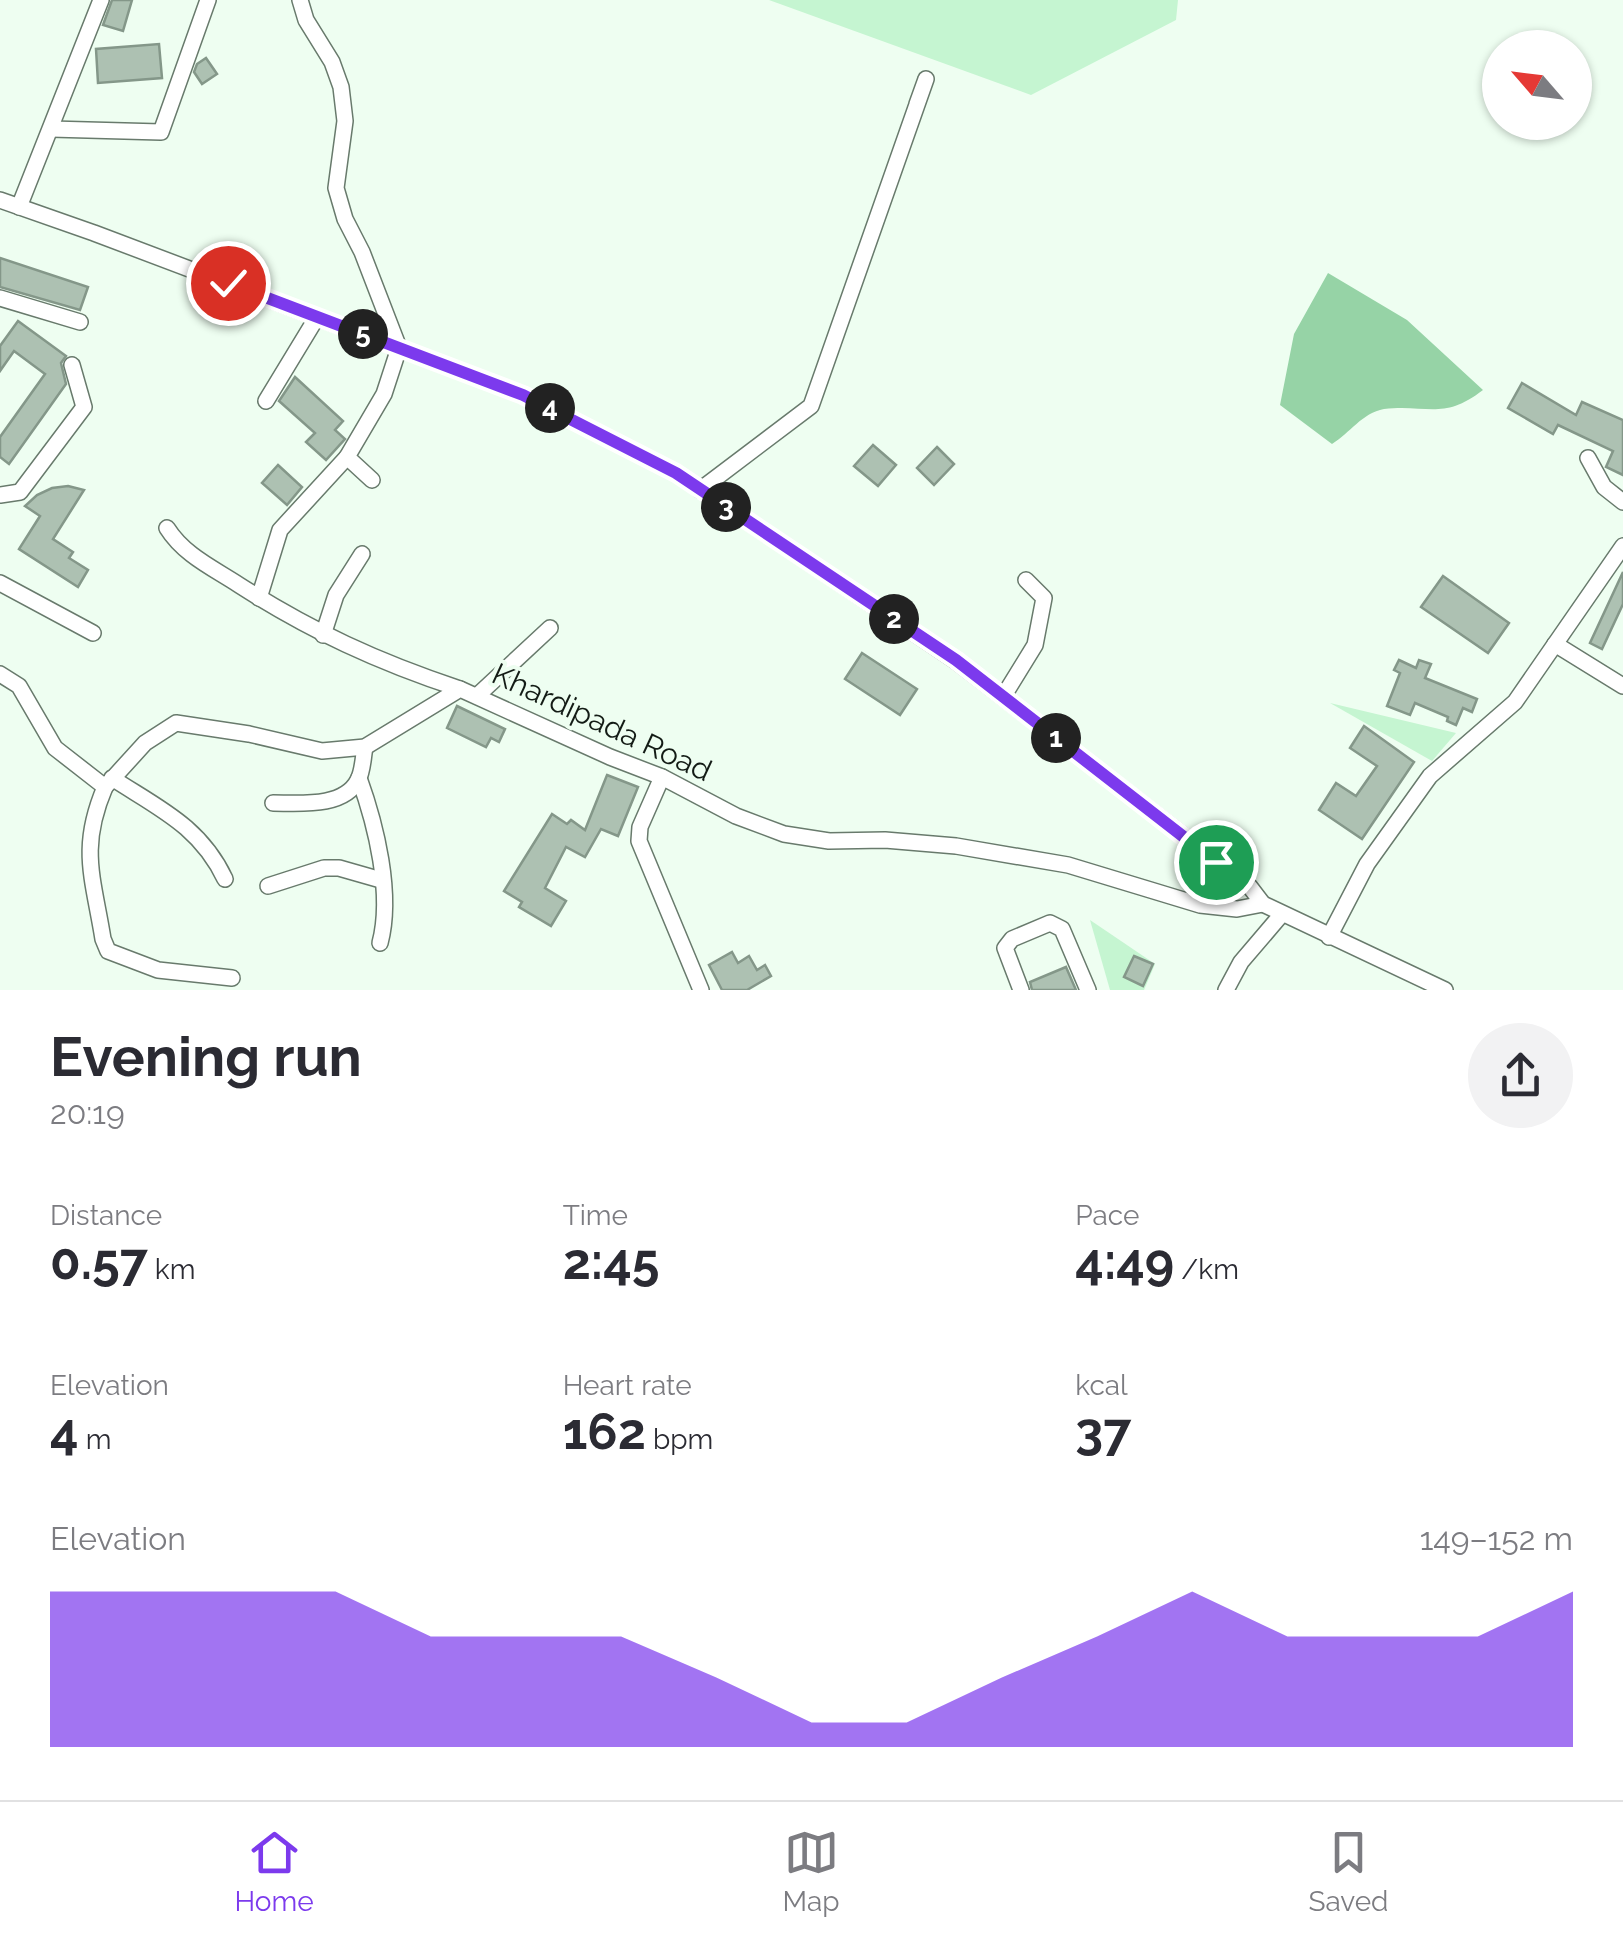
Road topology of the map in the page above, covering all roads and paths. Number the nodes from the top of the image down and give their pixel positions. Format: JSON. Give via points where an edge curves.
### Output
{"nodes":[{"id":1,"x":101,"y":0,"type":"edge"},
{"id":2,"x":208,"y":0,"type":"edge"},
{"id":3,"x":300,"y":0,"type":"edge"},
{"id":4,"x":917,"y":104,"type":"dead end"},
{"id":5,"x":51,"y":129,"type":"junction"},
{"id":6,"x":0,"y":200,"type":"edge"},
{"id":7,"x":19,"y":207,"type":"junction"},
{"id":8,"x":0,"y":298,"type":"edge"},
{"id":9,"x":317,"y":317,"type":"junction"},
{"id":10,"x":80,"y":322,"type":"dead end"},
{"id":11,"x":398,"y":348,"type":"junction"},
{"id":12,"x":72,"y":365,"type":"dead end"},
{"id":13,"x":266,"y":401,"type":"dead end"},
{"id":14,"x":347,"y":458,"type":"junction"},
{"id":15,"x":1588,"y":458,"type":"dead end"},
{"id":16,"x":372,"y":480,"type":"dead end"},
{"id":17,"x":700,"y":490,"type":"junction"},
{"id":18,"x":0,"y":495,"type":"edge"},
{"id":19,"x":1623,"y":502,"type":"edge"},
{"id":20,"x":167,"y":528,"type":"dead end"},
{"id":21,"x":1623,"y":546,"type":"edge"},
{"id":22,"x":362,"y":554,"type":"dead end"},
{"id":23,"x":1026,"y":580,"type":"dead end"},
{"id":24,"x":0,"y":583,"type":"edge"},
{"id":25,"x":259,"y":598,"type":"junction"},
{"id":26,"x":550,"y":628,"type":"dead end"},
{"id":27,"x":93,"y":633,"type":"dead end"},
{"id":28,"x":323,"y":635,"type":"junction"},
{"id":29,"x":1555,"y":644,"type":"junction"},
{"id":30,"x":0,"y":674,"type":"edge"},
{"id":31,"x":1623,"y":686,"type":"edge"},
{"id":32,"x":460,"y":689,"type":"junction"},
{"id":33,"x":478,"y":694,"type":"junction"},
{"id":34,"x":1003,"y":697,"type":"junction"},
{"id":35,"x":365,"y":747,"type":"junction"},
{"id":36,"x":662,"y":777,"type":"junction"},
{"id":37,"x":360,"y":778,"type":"junction"},
{"id":38,"x":108,"y":782,"type":"junction"},
{"id":39,"x":273,"y":802,"type":"dead end"},
{"id":40,"x":225,"y":879,"type":"dead end"},
{"id":41,"x":381,"y":880,"type":"junction"},
{"id":42,"x":268,"y":886,"type":"dead end"},
{"id":43,"x":1263,"y":904,"type":"junction"},
{"id":44,"x":1282,"y":914,"type":"junction"},
{"id":45,"x":1328,"y":937,"type":"junction"},
{"id":46,"x":380,"y":943,"type":"dead end"},
{"id":47,"x":232,"y":978,"type":"dead end"},
{"id":48,"x":701,"y":990,"type":"edge"},
{"id":49,"x":1020,"y":990,"type":"edge"},
{"id":50,"x":1088,"y":990,"type":"edge"},
{"id":51,"x":1226,"y":990,"type":"edge"},
{"id":52,"x":1445,"y":990,"type":"edge"}],
"edges":[{"from":1,"to":5,"type":"street"},
{"from":2,"to":5,"type":"street","via":[[161,132]]},
{"from":3,"to":11,"type":"street","via":[[340,87],[340,204]]},
{"from":4,"to":17,"type":"street","via":[[926,79],[811,406]]},
{"from":5,"to":7,"type":"street"},
{"from":6,"to":7,"type":"street"},
{"from":7,"to":9,"type":"street"},
{"from":8,"to":10,"type":"street"},
{"from":9,"to":11,"type":"street"},
{"from":9,"to":13,"type":"street"},
{"from":11,"to":14,"type":"street","via":[[384,394]]},
{"from":11,"to":17,"type":"street","via":[[523,395]]},
{"from":12,"to":18,"type":"street","via":[[84,407],[20,492]]},
{"from":14,"to":16,"type":"street"},
{"from":14,"to":25,"type":"street","via":[[280,530]]},
{"from":15,"to":19,"type":"street","via":[[1604,487]]},
{"from":17,"to":34,"type":"street"},
{"from":20,"to":25,"type":"street","via":[[201,562]]},
{"from":21,"to":29,"type":"street"},
{"from":22,"to":28,"type":"street","via":[[336,595]]},
{"from":23,"to":34,"type":"street","via":[[1044,598],[1038,630]]},
{"from":24,"to":27,"type":"street"},
{"from":25,"to":28,"type":"street"},
{"from":26,"to":33,"type":"street"},
{"from":28,"to":32,"type":"street"},
{"from":29,"to":31,"type":"street"},
{"from":29,"to":45,"type":"street","via":[[1514,702],[1430,776],[1367,864]]},
{"from":30,"to":38,"type":"street","via":[[19,686],[55,748]]},
{"from":32,"to":33,"type":"street","name":"Khardipada Road"},
{"from":32,"to":35,"type":"street","name":"Khardipada Road"},
{"from":33,"to":36,"type":"street","name":"Khardipada Road"},
{"from":34,"to":43,"type":"street","via":[[1250,887]]},
{"from":35,"to":37,"type":"street"},
{"from":35,"to":38,"type":"street","name":"Khardipada Road","via":[[322,750],[176,723],[145,743]]},
{"from":36,"to":43,"type":"street","name":"Khardipada Road","via":[[784,834],[956,846],[1068,865],[1200,905]]},
{"from":36,"to":48,"type":"street","via":[[639,841]]},
{"from":37,"to":39,"type":"street","via":[[338,798]]},
{"from":37,"to":41,"type":"street","via":[[374,821]]},
{"from":38,"to":40,"type":"street","via":[[170,812]]},
{"from":38,"to":47,"type":"street","via":[[87,852],[108,950],[158,970]]},
{"from":41,"to":42,"type":"street","via":[[324,868]]},
{"from":41,"to":46,"type":"street"},
{"from":43,"to":44,"type":"street"},
{"from":44,"to":45,"type":"street"},
{"from":44,"to":51,"type":"street"},
{"from":45,"to":52,"type":"street"},
{"from":49,"to":50,"type":"street","via":[[1005,948],[1050,923],[1060,926]]}]}
